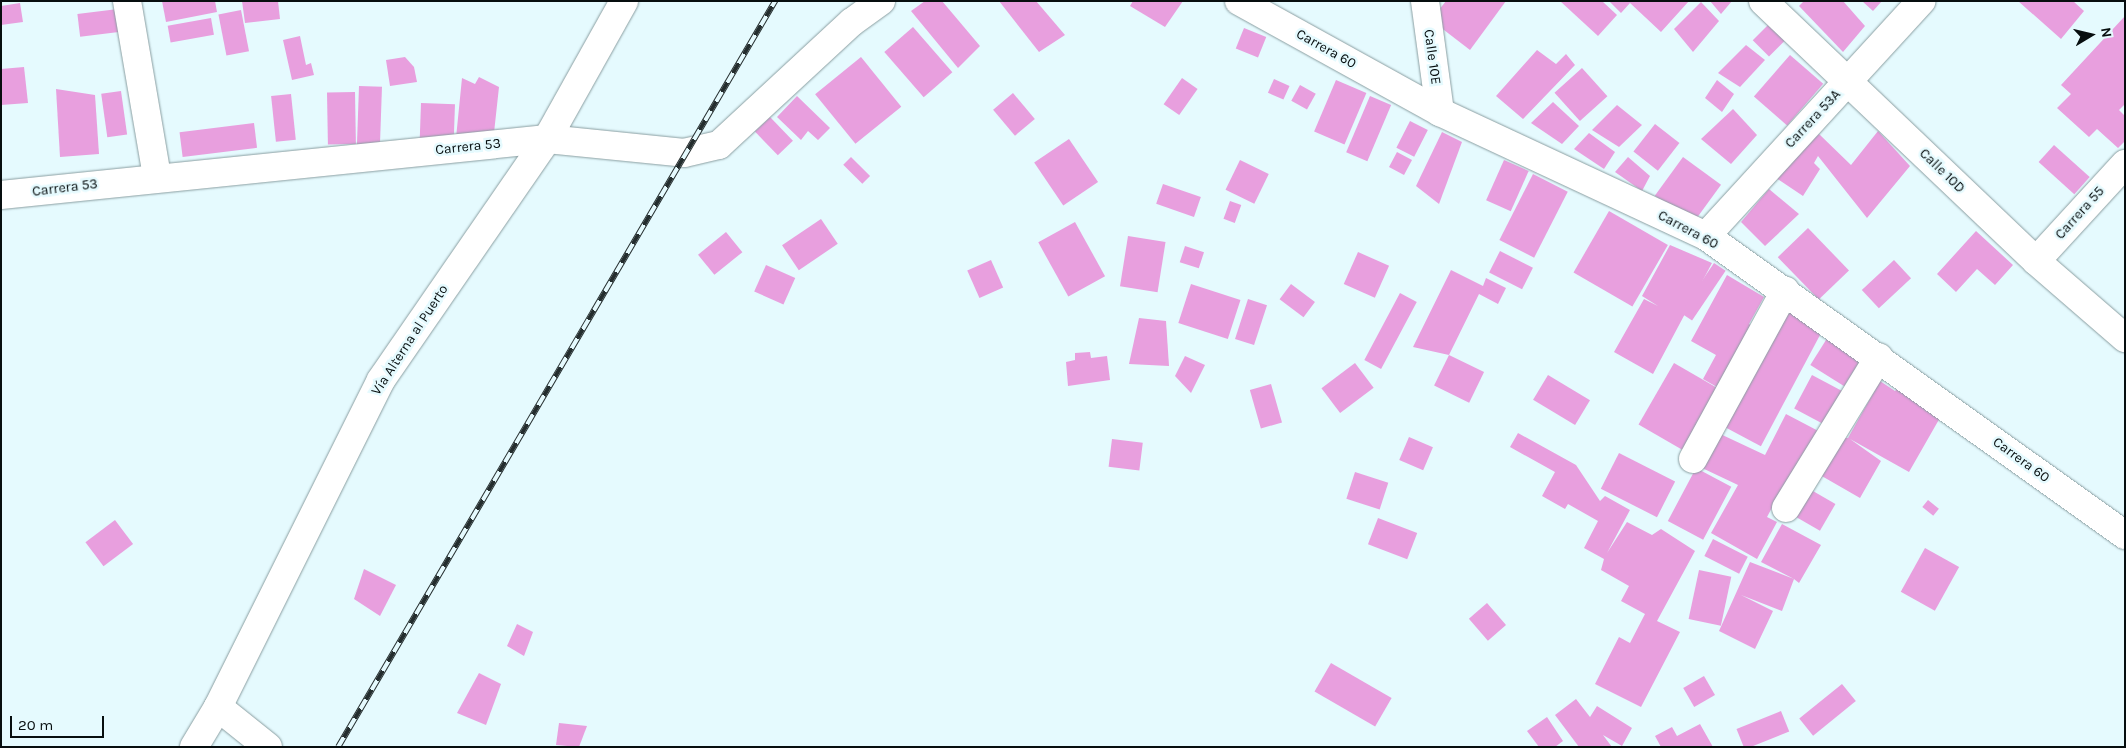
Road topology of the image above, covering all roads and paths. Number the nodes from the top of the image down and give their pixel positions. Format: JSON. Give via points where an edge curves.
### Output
{"nodes":[{"id":1,"x":126,"y":1,"type":"edge"},
{"id":2,"x":624,"y":1,"type":"edge"},
{"id":3,"x":881,"y":1,"type":"edge"},
{"id":4,"x":1239,"y":1,"type":"edge"},
{"id":5,"x":1425,"y":1,"type":"edge"},
{"id":6,"x":1763,"y":1,"type":"edge"},
{"id":7,"x":1921,"y":1,"type":"edge"},
{"id":8,"x":1848,"y":81,"type":"junction"},
{"id":9,"x":1440,"y":112,"type":"junction"},
{"id":10,"x":547,"y":139,"type":"junction"},
{"id":11,"x":2125,"y":164,"type":"edge"},
{"id":12,"x":157,"y":177,"type":"junction"},
{"id":13,"x":1,"y":195,"type":"edge"},
{"id":14,"x":1706,"y":236,"type":"junction"},
{"id":15,"x":2036,"y":261,"type":"junction"},
{"id":16,"x":1785,"y":291,"type":"junction"},
{"id":17,"x":2125,"y":338,"type":"edge"},
{"id":18,"x":1879,"y":357,"type":"junction"},
{"id":19,"x":1693,"y":459,"type":"dead end"},
{"id":20,"x":1786,"y":508,"type":"dead end"},
{"id":21,"x":2125,"y":536,"type":"edge"},
{"id":22,"x":218,"y":707,"type":"junction"},
{"id":23,"x":194,"y":747,"type":"edge"},
{"id":24,"x":268,"y":747,"type":"edge"}],
"edges":[{"from":1,"to":12,"type":"street"},
{"from":2,"to":10,"type":"street","name":"Vía Alterna al Puerto"},
{"from":3,"to":10,"type":"street","name":"Carrera 53","via":[[852,22],[719,145],[684,153]]},
{"from":4,"to":9,"type":"street","name":"Carrera 60"},
{"from":5,"to":9,"type":"street","name":"Calle 10E"},
{"from":6,"to":8,"type":"street","name":"Calle 10D"},
{"from":7,"to":8,"type":"street","name":"Carrera 53A"},
{"from":8,"to":14,"type":"street","name":"Carrera 53A"},
{"from":8,"to":15,"type":"street","name":"Calle 10D"},
{"from":9,"to":14,"type":"street","name":"Carrera 60"},
{"from":10,"to":12,"type":"street","name":"Carrera 53"},
{"from":10,"to":22,"type":"street","name":"Vía Alterna al Puerto","via":[[381,380]]},
{"from":11,"to":15,"type":"street","name":"Carrera 55"},
{"from":12,"to":13,"type":"street","name":"Carrera 53"},
{"from":14,"to":16,"type":"street","name":"Carrera 60"},
{"from":15,"to":17,"type":"street","name":"Calle 10D"},
{"from":16,"to":18,"type":"street","name":"Carrera 60"},
{"from":16,"to":19,"type":"street"},
{"from":18,"to":20,"type":"street"},
{"from":18,"to":21,"type":"street","name":"Carrera 60"},
{"from":22,"to":23,"type":"street","name":"Vía Alterna al Puerto"},
{"from":22,"to":24,"type":"street"}]}
